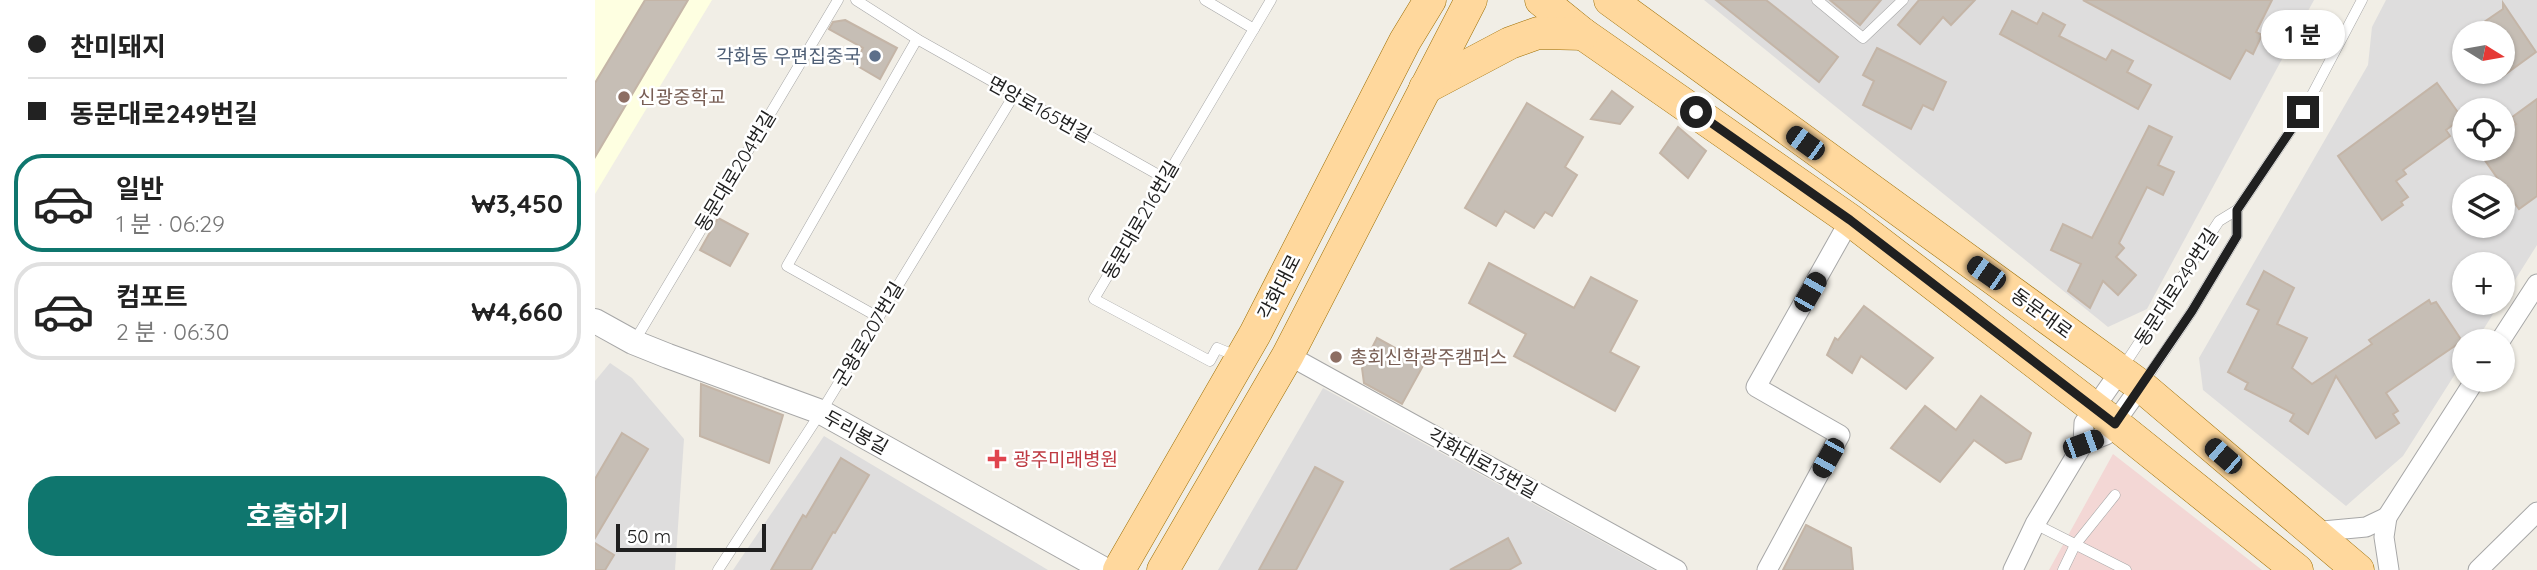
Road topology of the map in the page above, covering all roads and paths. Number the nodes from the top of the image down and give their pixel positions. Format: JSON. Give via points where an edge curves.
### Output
{"nodes":[{"id":1,"x":838,"y":0,"type":"edge"},
{"id":2,"x":856,"y":0,"type":"edge"},
{"id":3,"x":1205,"y":0,"type":"edge"},
{"id":4,"x":1271,"y":0,"type":"edge"},
{"id":5,"x":1430,"y":0,"type":"edge"},
{"id":6,"x":1471,"y":0,"type":"edge"},
{"id":7,"x":1541,"y":0,"type":"edge"},
{"id":8,"x":1610,"y":0,"type":"edge"},
{"id":9,"x":1817,"y":0,"type":"edge"},
{"id":10,"x":1903,"y":0,"type":"edge"},
{"id":11,"x":2358,"y":1,"type":"edge"},
{"id":12,"x":1641,"y":14,"type":"edge"},
{"id":13,"x":1254,"y":29,"type":"junction"},
{"id":14,"x":1583,"y":34,"type":"junction"},
{"id":15,"x":917,"y":38,"type":"junction"},
{"id":16,"x":1425,"y":88,"type":"junction"},
{"id":17,"x":1014,"y":95,"type":"junction"},
{"id":18,"x":1164,"y":178,"type":"junction"},
{"id":19,"x":2237,"y":210,"type":"junction"},
{"id":20,"x":1850,"y":220,"type":"junction"},
{"id":21,"x":2537,"y":284,"type":"edge"},
{"id":22,"x":879,"y":317,"type":"junction"},
{"id":23,"x":595,"y":321,"type":"edge"},
{"id":24,"x":2508,"y":329,"type":"edge"},
{"id":25,"x":633,"y":342,"type":"junction"},
{"id":26,"x":1289,"y":355,"type":"junction"},
{"id":27,"x":1241,"y":358,"type":"junction"},
{"id":28,"x":2131,"y":378,"type":"junction"},
{"id":29,"x":2467,"y":392,"type":"edge"},
{"id":30,"x":821,"y":412,"type":"junction"},
{"id":31,"x":2104,"y":416,"type":"junction"},
{"id":32,"x":2115,"y":495,"type":"dead end"},
{"id":33,"x":2537,"y":512,"type":"edge"},
{"id":34,"x":2387,"y":517,"type":"junction"},
{"id":35,"x":2035,"y":524,"type":"junction"},
{"id":36,"x":2312,"y":532,"type":"junction"},
{"id":37,"x":2075,"y":545,"type":"junction"},
{"id":38,"x":2288,"y":567,"type":"edge"},
{"id":39,"x":718,"y":570,"type":"edge"},
{"id":40,"x":1105,"y":570,"type":"edge"},
{"id":41,"x":1119,"y":570,"type":"edge"},
{"id":42,"x":1163,"y":570,"type":"edge"},
{"id":43,"x":1677,"y":570,"type":"edge"},
{"id":44,"x":1767,"y":570,"type":"edge"},
{"id":45,"x":2013,"y":570,"type":"edge"},
{"id":46,"x":2063,"y":570,"type":"edge"},
{"id":47,"x":2126,"y":570,"type":"edge"},
{"id":48,"x":2358,"y":570,"type":"edge"},
{"id":49,"x":2389,"y":570,"type":"edge"},
{"id":50,"x":2478,"y":570,"type":"edge"}],
"edges":[{"from":1,"to":25,"type":"lane","name":"동문대로204번길"},
{"from":2,"to":15,"type":"lane","name":"면앙로165번길"},
{"from":3,"to":13,"type":"lane"},
{"from":4,"to":13,"type":"lane","name":"동문대로216번길"},
{"from":5,"to":27,"type":"main road","name":"각화대로"},
{"from":6,"to":16,"type":"main road","name":"각화대로"},
{"from":7,"to":14,"type":"main road"},
{"from":8,"to":12,"type":"main road","name":"동문대로"},
{"from":9,"to":10,"type":"lane","via":[[1863,38]]},
{"from":11,"to":19,"type":"lane","name":"동문대로249번길","via":[[2303,112]]},
{"from":12,"to":28,"type":"main road","name":"동문대로"},
{"from":13,"to":18,"type":"lane","name":"동문대로216번길"},
{"from":14,"to":16,"type":"main road","via":[[1538,33]]},
{"from":14,"to":20,"type":"main road"},
{"from":15,"to":17,"type":"lane","name":"면앙로165번길"},
{"from":15,"to":22,"type":"lane","via":[[787,266]]},
{"from":16,"to":26,"type":"main road","name":"각화대로"},
{"from":17,"to":18,"type":"lane","name":"면앙로165번길"},
{"from":17,"to":22,"type":"lane","name":"군왕로207번길"},
{"from":18,"to":27,"type":"lane","name":"동문대로216번길","via":[[1094,299],[1210,361],[1217,348]]},
{"from":19,"to":28,"type":"lane","name":"동문대로249번길","via":[[2219,221]]},
{"from":19,"to":28,"type":"lane","name":"동문대로249번길","via":[[2237,236],[2192,311]]},
{"from":20,"to":31,"type":"main road"},
{"from":20,"to":44,"type":"street","via":[[1756,387],[1840,435]]},
{"from":21,"to":24,"type":"street"},
{"from":22,"to":30,"type":"lane","name":"군왕로207번길"},
{"from":23,"to":25,"type":"street","name":"두리봉길"},
{"from":25,"to":30,"type":"street","name":"두리봉길"},
{"from":26,"to":42,"type":"main road","name":"각화대로"},
{"from":26,"to":43,"type":"street","name":"각화대로13번길"},
{"from":27,"to":41,"type":"main road","name":"각화대로"},
{"from":28,"to":31,"type":"street"},
{"from":28,"to":36,"type":"main road","name":"동문대로"},
{"from":29,"to":34,"type":"street"},
{"from":30,"to":39,"type":"lane","name":"군왕로207번길"},
{"from":30,"to":40,"type":"street","name":"두리봉길"},
{"from":31,"to":35,"type":"street","via":[[2084,423],[2083,444]]},
{"from":31,"to":38,"type":"main road"},
{"from":32,"to":37,"type":"lane"},
{"from":33,"to":50,"type":"street"},
{"from":34,"to":36,"type":"street","via":[[2366,527]]},
{"from":34,"to":49,"type":"street","via":[[2384,537]]},
{"from":35,"to":37,"type":"lane"},
{"from":35,"to":45,"type":"street"},
{"from":36,"to":48,"type":"main road","name":"동문대로"},
{"from":37,"to":46,"type":"lane"},
{"from":37,"to":47,"type":"lane"}]}
